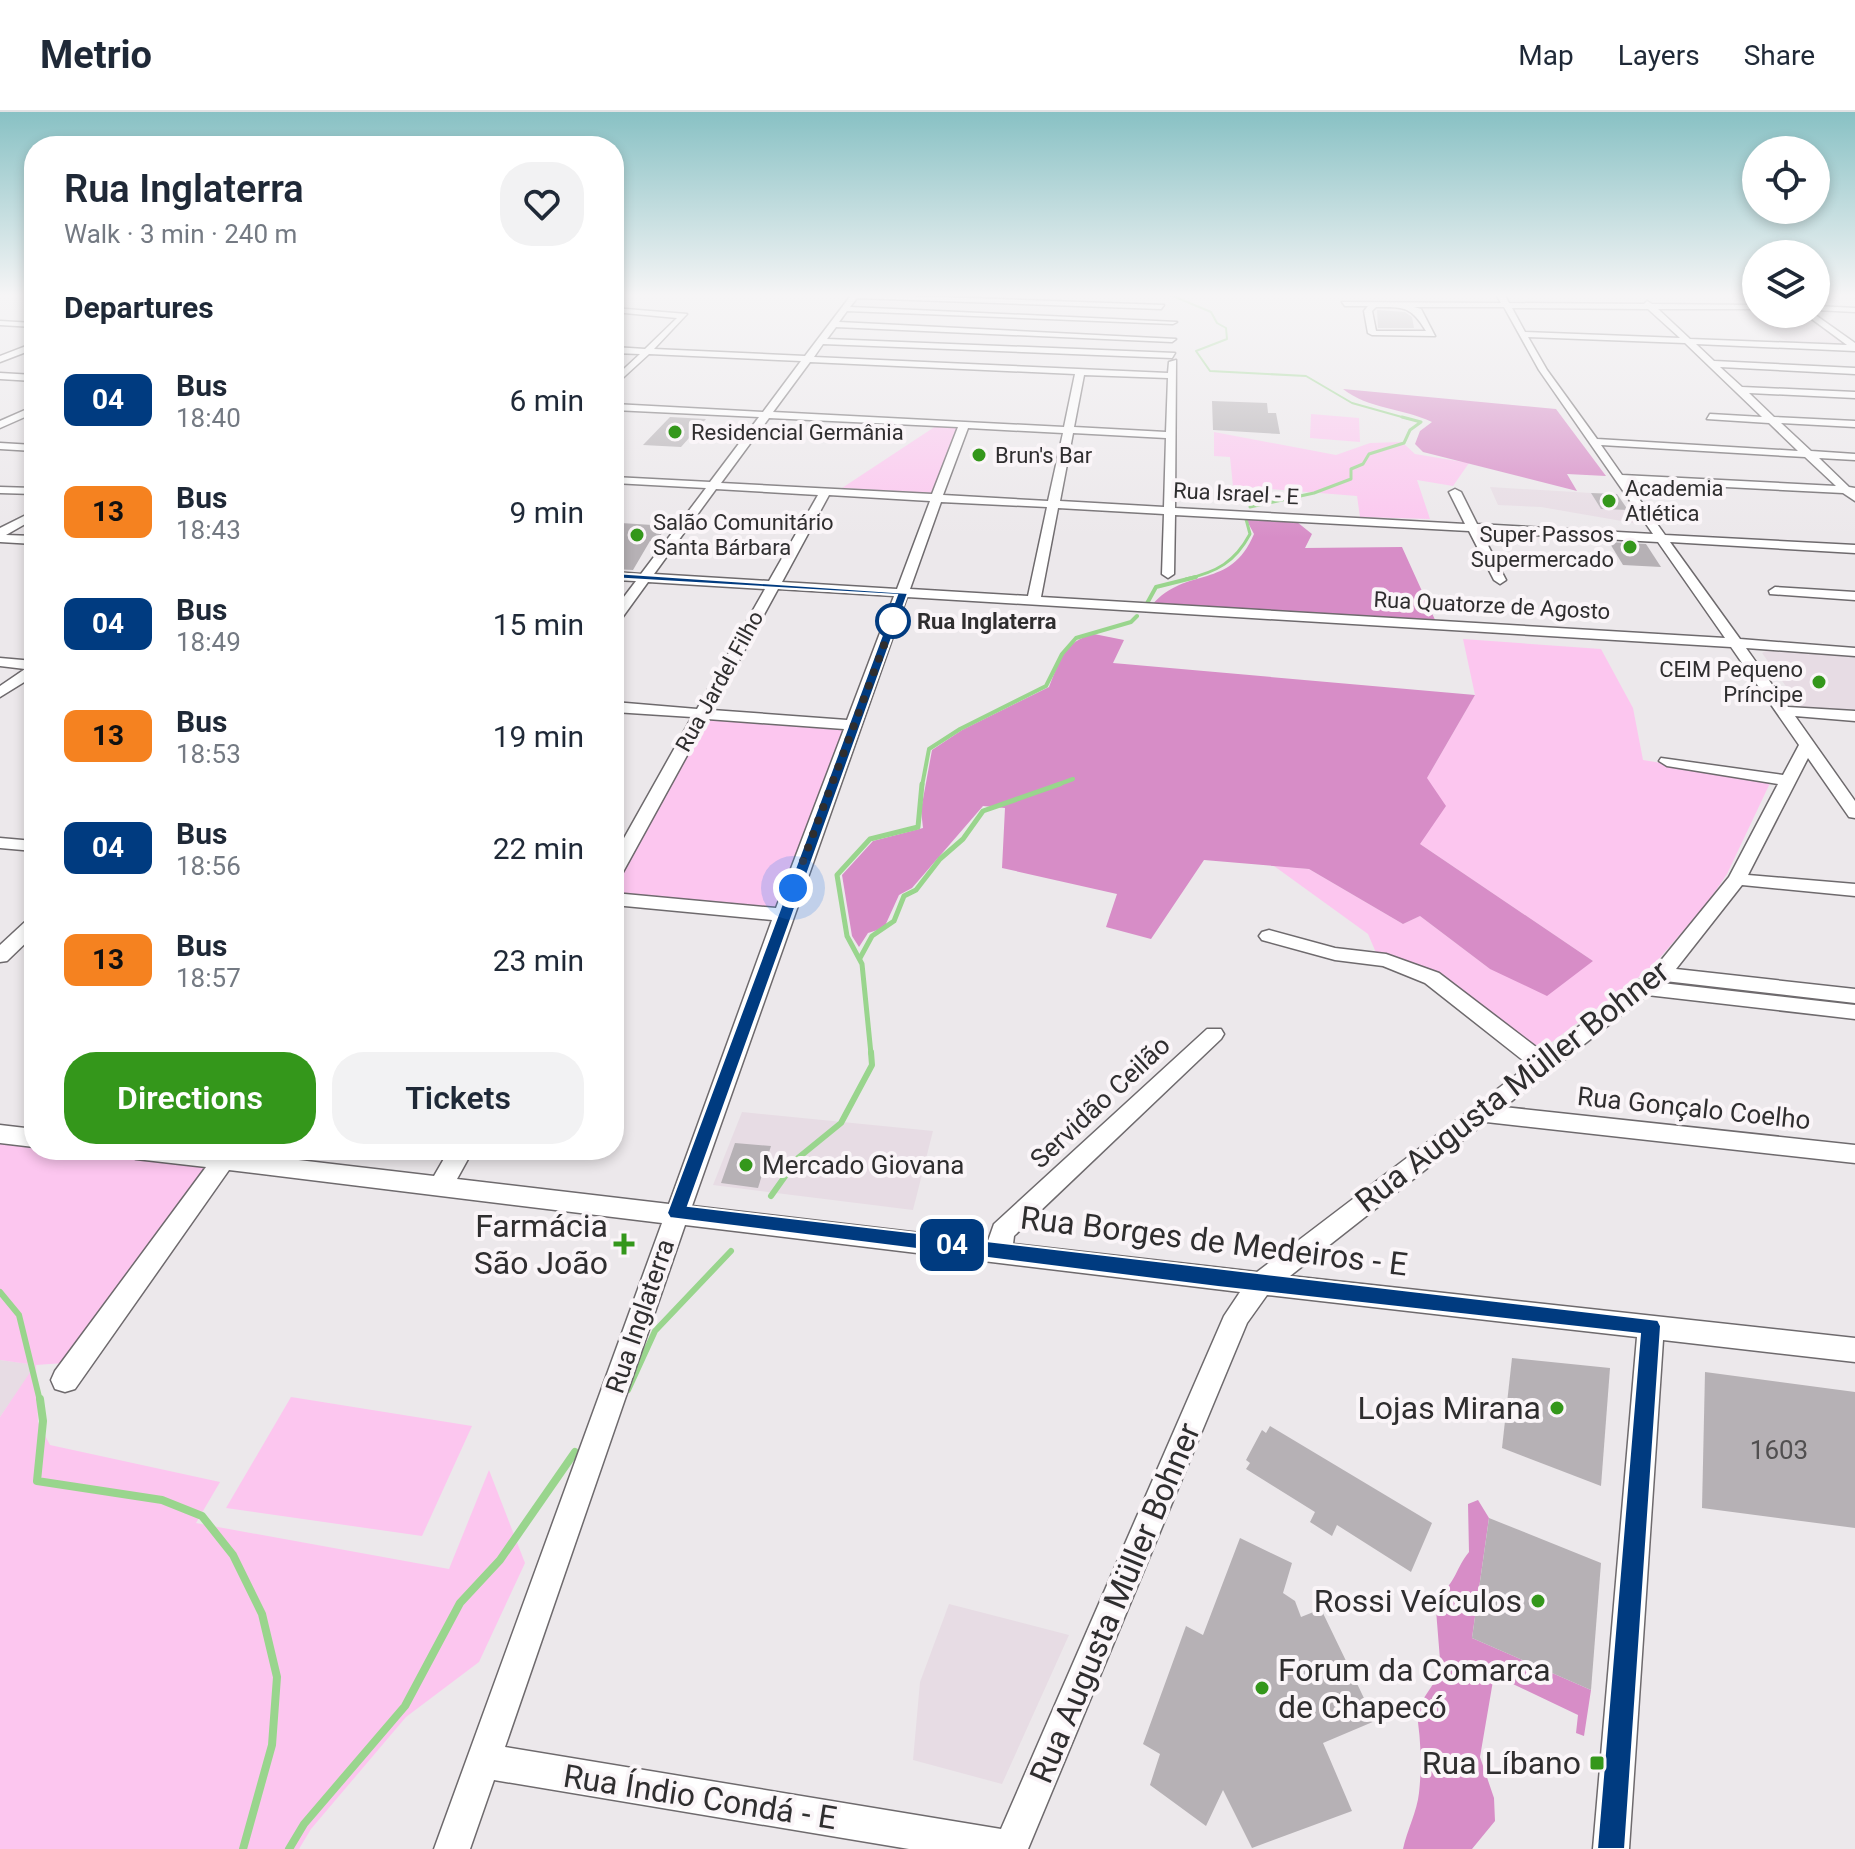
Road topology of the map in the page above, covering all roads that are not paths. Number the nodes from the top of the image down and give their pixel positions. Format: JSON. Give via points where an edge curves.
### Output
{"nodes":[{"id":1,"x":796,"y":375,"type":"edge"},
{"id":2,"x":1079,"y":375,"type":"edge"},
{"id":3,"x":1151,"y":375,"type":"edge"},
{"id":4,"x":1549,"y":375,"type":"edge"},
{"id":5,"x":1725,"y":375,"type":"edge"},
{"id":6,"x":1173,"y":376,"type":"joint"},
{"id":7,"x":0,"y":378,"type":"edge"},
{"id":8,"x":24,"y":379,"type":"edge"},
{"id":9,"x":1741,"y":390,"type":"junction"},
{"id":10,"x":1855,"y":395,"type":"edge"},
{"id":11,"x":624,"y":407,"type":"edge"},
{"id":12,"x":0,"y":410,"type":"edge"},
{"id":13,"x":24,"y":411,"type":"edge"},
{"id":14,"x":766,"y":413,"type":"junction"},
{"id":15,"x":24,"y":414,"type":"edge"},
{"id":16,"x":1710,"y":417,"type":"dead end"},
{"id":17,"x":1773,"y":420,"type":"junction"},
{"id":18,"x":964,"y":424,"type":"junction"},
{"id":19,"x":1855,"y":424,"type":"edge"},
{"id":20,"x":0,"y":425,"type":"edge"},
{"id":21,"x":1067,"y":429,"type":"junction"},
{"id":22,"x":1172,"y":435,"type":"junction"},
{"id":23,"x":1595,"y":442,"type":"junction"},
{"id":24,"x":0,"y":446,"type":"edge"},
{"id":25,"x":24,"y":447,"type":"edge"},
{"id":26,"x":1810,"y":454,"type":"junction"},
{"id":27,"x":1855,"y":457,"type":"edge"},
{"id":28,"x":1617,"y":478,"type":"junction"},
{"id":29,"x":624,"y":481,"type":"edge"},
{"id":30,"x":713,"y":486,"type":"junction"},
{"id":31,"x":0,"y":490,"type":"edge"},
{"id":32,"x":24,"y":491,"type":"edge"},
{"id":33,"x":826,"y":491,"type":"junction"},
{"id":34,"x":1455,"y":492,"type":"dead end"},
{"id":35,"x":1852,"y":493,"type":"edge"},
{"id":36,"x":939,"y":497,"type":"junction"},
{"id":37,"x":1053,"y":503,"type":"junction"},
{"id":38,"x":1171,"y":509,"type":"junction"},
{"id":39,"x":24,"y":520,"type":"edge"},
{"id":40,"x":1471,"y":525,"type":"junction"},
{"id":41,"x":0,"y":535,"type":"edge"},
{"id":42,"x":1660,"y":538,"type":"junction"},
{"id":43,"x":24,"y":539,"type":"edge"},
{"id":44,"x":1855,"y":549,"type":"edge"},
{"id":45,"x":1168,"y":574,"type":"dead end"},
{"id":46,"x":624,"y":577,"type":"edge"},
{"id":47,"x":645,"y":578,"type":"junction"},
{"id":48,"x":1500,"y":580,"type":"dead end"},
{"id":49,"x":771,"y":585,"type":"junction"},
{"id":50,"x":1775,"y":591,"type":"dead end"},
{"id":51,"x":903,"y":593,"type":"junction"},
{"id":52,"x":1855,"y":596,"type":"edge"},
{"id":53,"x":1034,"y":600,"type":"junction"},
{"id":54,"x":624,"y":606,"type":"edge"},
{"id":55,"x":1737,"y":643,"type":"junction"},
{"id":56,"x":1855,"y":652,"type":"edge"},
{"id":57,"x":0,"y":662,"type":"edge"},
{"id":58,"x":24,"y":666,"type":"edge"},
{"id":59,"x":24,"y":675,"type":"edge"},
{"id":60,"x":0,"y":693,"type":"edge"},
{"id":61,"x":624,"y":708,"type":"edge"},
{"id":62,"x":1785,"y":711,"type":"junction"},
{"id":63,"x":701,"y":713,"type":"junction"},
{"id":64,"x":1855,"y":716,"type":"edge"},
{"id":65,"x":854,"y":725,"type":"junction"},
{"id":66,"x":1807,"y":744,"type":"junction"},
{"id":67,"x":1667,"y":761,"type":"dead end"},
{"id":68,"x":1787,"y":781,"type":"junction"},
{"id":69,"x":1848,"y":796,"type":"edge"},
{"id":70,"x":1855,"y":813,"type":"edge"},
{"id":71,"x":0,"y":843,"type":"edge"},
{"id":72,"x":24,"y":845,"type":"edge"},
{"id":73,"x":624,"y":854,"type":"edge"},
{"id":74,"x":1737,"y":879,"type":"junction"},
{"id":75,"x":1855,"y":890,"type":"edge"},
{"id":76,"x":624,"y":900,"type":"edge"},
{"id":77,"x":783,"y":915,"type":"junction"},
{"id":78,"x":24,"y":933,"type":"edge"},
{"id":79,"x":1269,"y":936,"type":"dead end"},
{"id":80,"x":0,"y":956,"type":"edge"},
{"id":81,"x":1652,"y":981,"type":"junction"},
{"id":82,"x":1855,"y":996,"type":"edge"},
{"id":83,"x":1855,"y":1012,"type":"edge"},
{"id":84,"x":1214,"y":1034,"type":"dead end"},
{"id":85,"x":1543,"y":1064,"type":"junction"},
{"id":86,"x":1480,"y":1113,"type":"junction"},
{"id":87,"x":0,"y":1134,"type":"edge"},
{"id":88,"x":24,"y":1137,"type":"edge"},
{"id":89,"x":1855,"y":1154,"type":"edge"},
{"id":90,"x":223,"y":1160,"type":"edge"},
{"id":91,"x":262,"y":1160,"type":"edge"},
{"id":92,"x":455,"y":1160,"type":"edge"},
{"id":93,"x":441,"y":1186,"type":"junction"},
{"id":94,"x":676,"y":1213,"type":"junction"},
{"id":95,"x":999,"y":1250,"type":"junction"},
{"id":96,"x":1262,"y":1283,"type":"junction"},
{"id":97,"x":1651,"y":1326,"type":"junction"},
{"id":98,"x":1855,"y":1350,"type":"edge"},
{"id":99,"x":65,"y":1380,"type":"dead end"},
{"id":100,"x":484,"y":1761,"type":"junction"},
{"id":101,"x":1010,"y":1848,"type":"edge"},
{"id":102,"x":452,"y":1849,"type":"edge"},
{"id":103,"x":1611,"y":1849,"type":"edge"}],
"edges":[{"from":1,"to":14,"type":"street"},
{"from":2,"to":21,"type":"street"},
{"from":3,"to":6,"type":"street"},
{"from":4,"to":23,"type":"street"},
{"from":5,"to":9,"type":"street"},
{"from":6,"to":22,"type":"street"},
{"from":7,"to":8,"type":"street"},
{"from":9,"to":10,"type":"street"},
{"from":9,"to":17,"type":"street"},
{"from":11,"to":14,"type":"street"},
{"from":12,"to":13,"type":"street"},
{"from":14,"to":18,"type":"street"},
{"from":14,"to":30,"type":"street"},
{"from":15,"to":20,"type":"street"},
{"from":16,"to":17,"type":"street"},
{"from":17,"to":19,"type":"street"},
{"from":17,"to":26,"type":"street"},
{"from":18,"to":21,"type":"street"},
{"from":18,"to":36,"type":"street","name":"Rua Inglaterra"},
{"from":21,"to":22,"type":"street"},
{"from":21,"to":37,"type":"street"},
{"from":22,"to":38,"type":"street"},
{"from":23,"to":26,"type":"street"},
{"from":23,"to":28,"type":"street"},
{"from":24,"to":25,"type":"street"},
{"from":26,"to":27,"type":"street"},
{"from":26,"to":35,"type":"street"},
{"from":28,"to":35,"type":"street"},
{"from":28,"to":42,"type":"street"},
{"from":29,"to":30,"type":"street","name":"Rua Israel - E"},
{"from":30,"to":33,"type":"street","name":"Rua Israel - E"},
{"from":30,"to":47,"type":"street"},
{"from":31,"to":32,"type":"street"},
{"from":33,"to":36,"type":"street","name":"Rua Israel - E"},
{"from":33,"to":49,"type":"street","name":"Rua Jardel Filho"},
{"from":34,"to":40,"type":"street"},
{"from":36,"to":37,"type":"street","name":"Rua Israel - E"},
{"from":36,"to":51,"type":"street","name":"Rua Inglaterra"},
{"from":37,"to":38,"type":"street","name":"Rua Israel - E"},
{"from":37,"to":53,"type":"street"},
{"from":38,"to":40,"type":"street","name":"Rua Israel - E"},
{"from":38,"to":45,"type":"street"},
{"from":39,"to":41,"type":"street"},
{"from":40,"to":42,"type":"street","name":"Rua Israel - E"},
{"from":40,"to":48,"type":"street"},
{"from":41,"to":43,"type":"street"},
{"from":42,"to":44,"type":"street","name":"Rua Israel - E"},
{"from":42,"to":55,"type":"street"},
{"from":46,"to":47,"type":"street","name":"Rua Quatorze de Agosto"},
{"from":47,"to":49,"type":"street","name":"Rua Quatorze de Agosto"},
{"from":47,"to":54,"type":"street"},
{"from":49,"to":51,"type":"street","name":"Rua Quatorze de Agosto"},
{"from":49,"to":63,"type":"street","name":"Rua Jardel Filho"},
{"from":50,"to":52,"type":"street"},
{"from":51,"to":53,"type":"street","name":"Rua Quatorze de Agosto"},
{"from":51,"to":65,"type":"street","name":"Rua Inglaterra"},
{"from":53,"to":55,"type":"street","name":"Rua Quatorze de Agosto"},
{"from":55,"to":56,"type":"street","name":"Rua Quatorze de Agosto"},
{"from":55,"to":62,"type":"street"},
{"from":57,"to":58,"type":"street"},
{"from":59,"to":60,"type":"street"},
{"from":61,"to":63,"type":"street"},
{"from":62,"to":64,"type":"street"},
{"from":62,"to":66,"type":"street"},
{"from":63,"to":65,"type":"street"},
{"from":63,"to":73,"type":"street","name":"Rua Jardel Filho"},
{"from":65,"to":77,"type":"street","name":"Rua Inglaterra"},
{"from":66,"to":68,"type":"street","name":"Rua Augusta Müller Bohner"},
{"from":66,"to":69,"type":"street"},
{"from":67,"to":68,"type":"street"},
{"from":68,"to":74,"type":"street","name":"Rua Augusta Müller Bohner"},
{"from":69,"to":70,"type":"street"},
{"from":71,"to":72,"type":"street"},
{"from":74,"to":75,"type":"street"},
{"from":74,"to":81,"type":"street","name":"Rua Augusta Müller Bohner"},
{"from":76,"to":77,"type":"street"},
{"from":77,"to":94,"type":"street","name":"Rua Inglaterra"},
{"from":78,"to":80,"type":"street"},
{"from":79,"to":85,"type":"street","via":[[1335,954],[1386,960],[1432,978]]},
{"from":81,"to":82,"type":"street"},
{"from":81,"to":83,"type":"street"},
{"from":81,"to":85,"type":"street","name":"Rua Augusta Müller Bohner"},
{"from":84,"to":95,"type":"street","name":"Servidão Ceilão","via":[[1003,1231]]},
{"from":85,"to":86,"type":"street","name":"Rua Augusta Müller Bohner"},
{"from":86,"to":89,"type":"street","name":"Rua Gonçalo Coelho"},
{"from":86,"to":96,"type":"street","name":"Rua Augusta Müller Bohner"},
{"from":87,"to":88,"type":"street"},
{"from":90,"to":99,"type":"street"},
{"from":91,"to":93,"type":"street","name":"Rua Borges de Medeiros - E"},
{"from":92,"to":93,"type":"street"},
{"from":93,"to":94,"type":"street","name":"Rua Borges de Medeiros - E"},
{"from":94,"to":95,"type":"street","name":"Rua Borges de Medeiros - E"},
{"from":94,"to":100,"type":"street","name":"Rua Inglaterra"},
{"from":95,"to":96,"type":"street","name":"Rua Borges de Medeiros - E"},
{"from":96,"to":97,"type":"street","name":"Rua Borges de Medeiros - E"},
{"from":96,"to":101,"type":"street","name":"Rua Augusta Müller Bohner","via":[[1237,1316]]},
{"from":97,"to":98,"type":"street","name":"Rua Borges de Medeiros - E"},
{"from":97,"to":103,"type":"street"},
{"from":100,"to":101,"type":"street","name":"Rua Índio Condá - E"},
{"from":100,"to":102,"type":"street","name":"Rua Inglaterra"}]}
